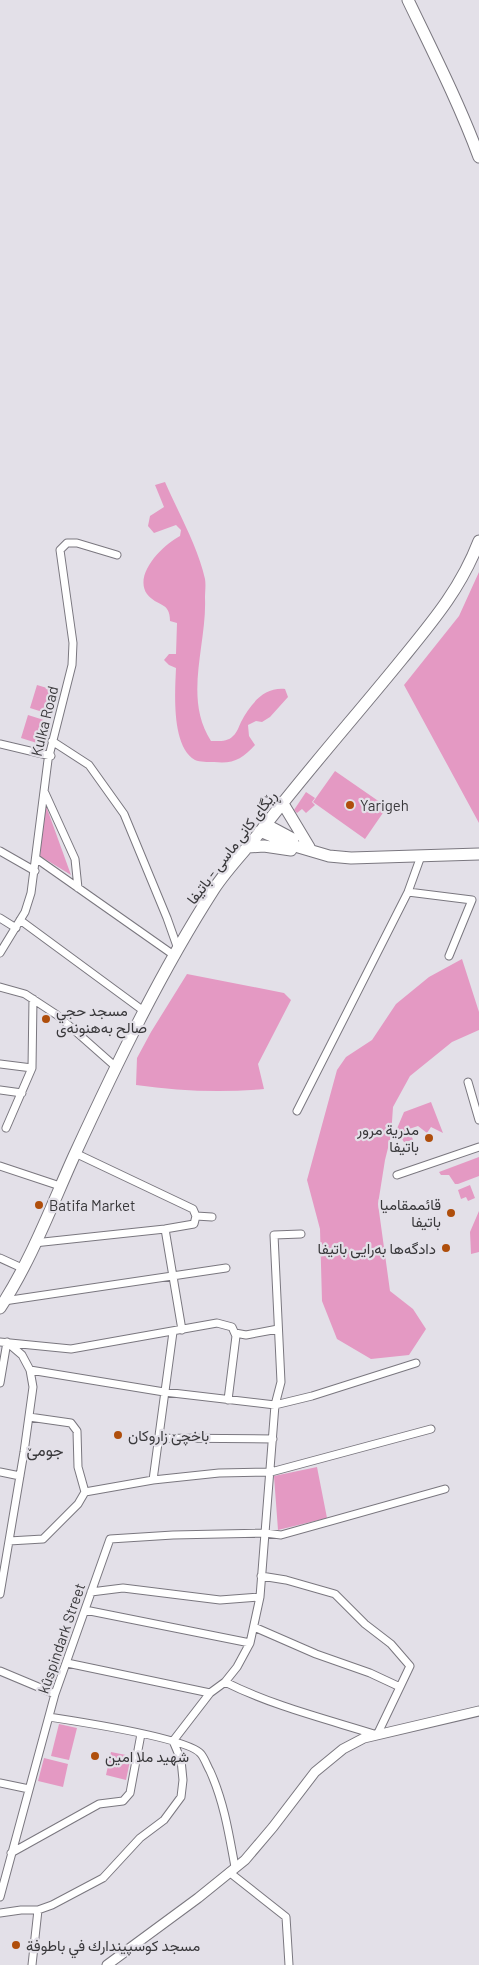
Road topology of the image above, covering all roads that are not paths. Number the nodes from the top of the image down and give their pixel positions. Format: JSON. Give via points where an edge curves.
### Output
{"nodes":[{"id":1,"x":408,"y":0,"type":"edge"},
{"id":2,"x":479,"y":156,"type":"edge"},
{"id":3,"x":479,"y":541,"type":"edge"},
{"id":4,"x":117,"y":555,"type":"dead end"},
{"id":5,"x":52,"y":741,"type":"junction"},
{"id":6,"x":0,"y":744,"type":"edge"},
{"id":7,"x":50,"y":756,"type":"junction"},
{"id":8,"x":44,"y":791,"type":"junction"},
{"id":9,"x":282,"y":802,"type":"junction"},
{"id":10,"x":263,"y":828,"type":"junction"},
{"id":11,"x":248,"y":847,"type":"junction"},
{"id":12,"x":310,"y":849,"type":"junction"},
{"id":13,"x":0,"y":851,"type":"edge"},
{"id":14,"x":479,"y":854,"type":"edge"},
{"id":15,"x":421,"y":856,"type":"junction"},
{"id":16,"x":36,"y":859,"type":"junction"},
{"id":17,"x":34,"y":871,"type":"junction"},
{"id":18,"x":78,"y":888,"type":"junction"},
{"id":19,"x":408,"y":892,"type":"junction"},
{"id":20,"x":0,"y":918,"type":"edge"},
{"id":21,"x":20,"y":920,"type":"junction"},
{"id":22,"x":16,"y":928,"type":"junction"},
{"id":23,"x":0,"y":953,"type":"edge"},
{"id":24,"x":176,"y":953,"type":"junction"},
{"id":25,"x":449,"y":956,"type":"dead end"},
{"id":26,"x":0,"y":987,"type":"edge"},
{"id":27,"x":33,"y":999,"type":"junction"},
{"id":28,"x":145,"y":1012,"type":"junction"},
{"id":29,"x":0,"y":1064,"type":"edge"},
{"id":30,"x":32,"y":1068,"type":"junction"},
{"id":31,"x":117,"y":1068,"type":"junction"},
{"id":32,"x":468,"y":1082,"type":"dead end"},
{"id":33,"x":0,"y":1090,"type":"edge"},
{"id":34,"x":22,"y":1093,"type":"junction"},
{"id":35,"x":297,"y":1111,"type":"dead end"},
{"id":36,"x":479,"y":1120,"type":"edge"},
{"id":37,"x":6,"y":1128,"type":"dead end"},
{"id":38,"x":479,"y":1147,"type":"edge"},
{"id":39,"x":75,"y":1153,"type":"junction"},
{"id":40,"x":0,"y":1166,"type":"edge"},
{"id":41,"x":397,"y":1175,"type":"dead end"},
{"id":42,"x":60,"y":1186,"type":"junction"},
{"id":43,"x":196,"y":1216,"type":"junction"},
{"id":44,"x":212,"y":1217,"type":"dead end"},
{"id":45,"x":164,"y":1229,"type":"junction"},
{"id":46,"x":301,"y":1234,"type":"dead end"},
{"id":47,"x":34,"y":1243,"type":"junction"},
{"id":48,"x":0,"y":1258,"type":"edge"},
{"id":49,"x":22,"y":1268,"type":"junction"},
{"id":50,"x":226,"y":1268,"type":"dead end"},
{"id":51,"x":171,"y":1276,"type":"junction"},
{"id":52,"x":3,"y":1299,"type":"edge"},
{"id":53,"x":278,"y":1329,"type":"junction"},
{"id":54,"x":182,"y":1330,"type":"junction"},
{"id":55,"x":172,"y":1332,"type":"junction"},
{"id":56,"x":235,"y":1333,"type":"junction"},
{"id":57,"x":4,"y":1342,"type":"edge"},
{"id":58,"x":416,"y":1363,"type":"dead end"},
{"id":59,"x":30,"y":1370,"type":"junction"},
{"id":60,"x":0,"y":1383,"type":"edge"},
{"id":61,"x":164,"y":1392,"type":"junction"},
{"id":62,"x":228,"y":1400,"type":"junction"},
{"id":63,"x":275,"y":1405,"type":"junction"},
{"id":64,"x":29,"y":1416,"type":"junction"},
{"id":65,"x":431,"y":1429,"type":"dead end"},
{"id":66,"x":158,"y":1438,"type":"junction"},
{"id":67,"x":273,"y":1439,"type":"junction"},
{"id":68,"x":0,"y":1472,"type":"edge"},
{"id":69,"x":271,"y":1472,"type":"junction"},
{"id":70,"x":20,"y":1476,"type":"junction"},
{"id":71,"x":153,"y":1480,"type":"junction"},
{"id":72,"x":445,"y":1489,"type":"dead end"},
{"id":73,"x":85,"y":1492,"type":"junction"},
{"id":74,"x":265,"y":1533,"type":"junction"},
{"id":75,"x":9,"y":1541,"type":"junction"},
{"id":76,"x":262,"y":1576,"type":"junction"},
{"id":77,"x":92,"y":1592,"type":"junction"},
{"id":78,"x":0,"y":1594,"type":"edge"},
{"id":79,"x":260,"y":1597,"type":"junction"},
{"id":80,"x":85,"y":1610,"type":"junction"},
{"id":81,"x":254,"y":1627,"type":"junction"},
{"id":82,"x":250,"y":1643,"type":"junction"},
{"id":83,"x":67,"y":1663,"type":"junction"},
{"id":84,"x":0,"y":1671,"type":"edge"},
{"id":85,"x":225,"y":1682,"type":"junction"},
{"id":86,"x":400,"y":1687,"type":"junction"},
{"id":87,"x":210,"y":1693,"type":"junction"},
{"id":88,"x":56,"y":1694,"type":"junction"},
{"id":89,"x":479,"y":1711,"type":"edge"},
{"id":90,"x":50,"y":1716,"type":"junction"},
{"id":91,"x":141,"y":1734,"type":"junction"},
{"id":92,"x":377,"y":1734,"type":"junction"},
{"id":93,"x":173,"y":1740,"type":"junction"},
{"id":94,"x":0,"y":1783,"type":"edge"},
{"id":95,"x":29,"y":1789,"type":"junction"},
{"id":96,"x":11,"y":1853,"type":"junction"},
{"id":97,"x":232,"y":1870,"type":"junction"},
{"id":98,"x":3,"y":1872,"type":"edge"},
{"id":99,"x":0,"y":1897,"type":"edge"},
{"id":100,"x":38,"y":1910,"type":"junction"},
{"id":101,"x":0,"y":1913,"type":"edge"},
{"id":102,"x":32,"y":1965,"type":"edge"},
{"id":103,"x":107,"y":1965,"type":"edge"},
{"id":104,"x":289,"y":1965,"type":"edge"}],
"edges":[{"from":1,"to":2,"type":"main road","via":[[445,75]]},
{"from":3,"to":9,"type":"main road","name":"ڕێگای کانی ماسی - باتيفا","via":[[461,582],[448,600],[374,694]]},
{"from":4,"to":5,"type":"street","name":"Kulka Road","via":[[77,543],[67,543],[60,550],[73,643],[72,665]]},
{"from":5,"to":7,"type":"street","name":"Kulka Road"},
{"from":5,"to":24,"type":"street","via":[[89,765],[124,814],[167,918]]},
{"from":6,"to":7,"type":"street"},
{"from":7,"to":8,"type":"street","name":"Kulka Road"},
{"from":8,"to":16,"type":"street","name":"Kulka Road"},
{"from":8,"to":18,"type":"street","via":[[75,859]]},
{"from":9,"to":10,"type":"main road","name":"ڕێگای کانی ماسی - باتيفا"},
{"from":9,"to":12,"type":"main road"},
{"from":10,"to":11,"type":"main road","name":"ڕێگای کانی ماسی - باتيفا"},
{"from":10,"to":12,"type":"main road"},
{"from":11,"to":12,"type":"main road","via":[[307,852]]},
{"from":11,"to":24,"type":"main road","name":"ڕێگای کانی ماسی - باتيفا","via":[[216,886]]},
{"from":12,"to":15,"type":"main road","via":[[329,856],[351,858]]},
{"from":13,"to":17,"type":"street"},
{"from":14,"to":15,"type":"main road"},
{"from":15,"to":19,"type":"street"},
{"from":16,"to":17,"type":"street","name":"Kulka Road"},
{"from":16,"to":18,"type":"street"},
{"from":17,"to":21,"type":"street","name":"Kulka Road","via":[[31,893]]},
{"from":18,"to":24,"type":"street"},
{"from":19,"to":25,"type":"street","via":[[472,900]]},
{"from":19,"to":35,"type":"street"},
{"from":20,"to":22,"type":"street"},
{"from":21,"to":22,"type":"street","name":"Kulka Road"},
{"from":21,"to":28,"type":"street"},
{"from":22,"to":23,"type":"street","name":"Kulka Road"},
{"from":24,"to":28,"type":"main road","name":"ڕێگای کانی ماسی - باتيفا"},
{"from":26,"to":27,"type":"street"},
{"from":27,"to":30,"type":"street"},
{"from":27,"to":31,"type":"street","via":[[57,1015]]},
{"from":28,"to":31,"type":"main road","name":"ڕێگای کانی ماسی - باتيفا"},
{"from":29,"to":30,"type":"street"},
{"from":30,"to":34,"type":"street"},
{"from":31,"to":39,"type":"main road","name":"ڕێگای کانی ماسی - باتيفا"},
{"from":32,"to":36,"type":"street"},
{"from":33,"to":34,"type":"street"},
{"from":34,"to":37,"type":"street"},
{"from":38,"to":41,"type":"street"},
{"from":39,"to":42,"type":"main road","name":"ڕێگای کانی ماسی - باتيفا"},
{"from":39,"to":43,"type":"street","via":[[193,1209]]},
{"from":40,"to":42,"type":"street"},
{"from":42,"to":47,"type":"main road","name":"ڕێگای کانی ماسی - باتيفا"},
{"from":43,"to":44,"type":"street"},
{"from":43,"to":45,"type":"street","via":[[194,1224]]},
{"from":45,"to":47,"type":"street"},
{"from":45,"to":51,"type":"street"},
{"from":46,"to":53,"type":"street","via":[[274,1235]]},
{"from":47,"to":49,"type":"main road","name":"ڕێگای کانی ماسی - باتيفا"},
{"from":48,"to":49,"type":"street"},
{"from":49,"to":52,"type":"main road","name":"ڕێگای کانی ماسی - باتيفا"},
{"from":50,"to":51,"type":"street"},
{"from":51,"to":52,"type":"street"},
{"from":51,"to":54,"type":"street"},
{"from":53,"to":56,"type":"street","via":[[246,1335]]},
{"from":53,"to":63,"type":"street","via":[[281,1382]]},
{"from":54,"to":55,"type":"street"},
{"from":54,"to":56,"type":"street","via":[[217,1323],[232,1327]]},
{"from":55,"to":57,"type":"street","via":[[71,1349]]},
{"from":55,"to":61,"type":"street"},
{"from":56,"to":62,"type":"street"},
{"from":57,"to":59,"type":"street","via":[[22,1355]]},
{"from":57,"to":60,"type":"street"},
{"from":58,"to":63,"type":"street"},
{"from":59,"to":61,"type":"street"},
{"from":59,"to":64,"type":"street","via":[[33,1387]]},
{"from":61,"to":62,"type":"street"},
{"from":61,"to":66,"type":"street"},
{"from":62,"to":63,"type":"street"},
{"from":63,"to":67,"type":"street"},
{"from":64,"to":70,"type":"street"},
{"from":64,"to":73,"type":"street","via":[[71,1423],[77,1430],[78,1467]]},
{"from":65,"to":69,"type":"street"},
{"from":66,"to":67,"type":"street"},
{"from":66,"to":71,"type":"street"},
{"from":67,"to":69,"type":"street"},
{"from":68,"to":70,"type":"street"},
{"from":69,"to":71,"type":"street","via":[[219,1473]]},
{"from":69,"to":74,"type":"street"},
{"from":70,"to":75,"type":"street"},
{"from":71,"to":73,"type":"street"},
{"from":72,"to":74,"type":"street","via":[[281,1535]]},
{"from":73,"to":75,"type":"street","via":[[78,1504],[43,1539]]},
{"from":74,"to":76,"type":"street"},
{"from":74,"to":77,"type":"street","name":"kûspindark Street","via":[[110,1539]]},
{"from":75,"to":78,"type":"street"},
{"from":76,"to":79,"type":"street"},
{"from":76,"to":86,"type":"street","via":[[335,1594],[391,1644],[410,1666]]},
{"from":77,"to":79,"type":"street","via":[[124,1588],[220,1600]]},
{"from":77,"to":80,"type":"street","name":"kûspindark Street"},
{"from":79,"to":81,"type":"street"},
{"from":80,"to":82,"type":"street"},
{"from":80,"to":83,"type":"street","name":"kûspindark Street"},
{"from":81,"to":82,"type":"street"},
{"from":81,"to":86,"type":"street"},
{"from":82,"to":85,"type":"street","via":[[238,1667]]},
{"from":83,"to":87,"type":"street"},
{"from":83,"to":88,"type":"street","name":"kûspindark Street"},
{"from":84,"to":88,"type":"street"},
{"from":85,"to":87,"type":"street"},
{"from":85,"to":92,"type":"street","via":[[275,1702]]},
{"from":86,"to":92,"type":"street"},
{"from":87,"to":93,"type":"street"},
{"from":88,"to":90,"type":"street","name":"kûspindark Street"},
{"from":89,"to":92,"type":"street"},
{"from":90,"to":91,"type":"street"},
{"from":90,"to":95,"type":"street","name":"kûspindark Street"},
{"from":91,"to":93,"type":"street"},
{"from":91,"to":96,"type":"street","via":[[127,1799],[99,1804]]},
{"from":92,"to":97,"type":"street","via":[[364,1738],[323,1764],[255,1850]]},
{"from":93,"to":97,"type":"street","via":[[195,1748],[212,1777],[226,1817]]},
{"from":93,"to":100,"type":"street","via":[[181,1760],[183,1780],[180,1797],[164,1820],[140,1838],[103,1878]]},
{"from":94,"to":95,"type":"street"},
{"from":95,"to":96,"type":"street","name":"kûspindark Street"},
{"from":96,"to":98,"type":"street","name":"kûspindark Street"},
{"from":97,"to":103,"type":"street"},
{"from":97,"to":104,"type":"street","via":[[286,1917]]},
{"from":98,"to":99,"type":"street","name":"kûspindark Street"},
{"from":100,"to":101,"type":"street"},
{"from":100,"to":102,"type":"street"}]}
